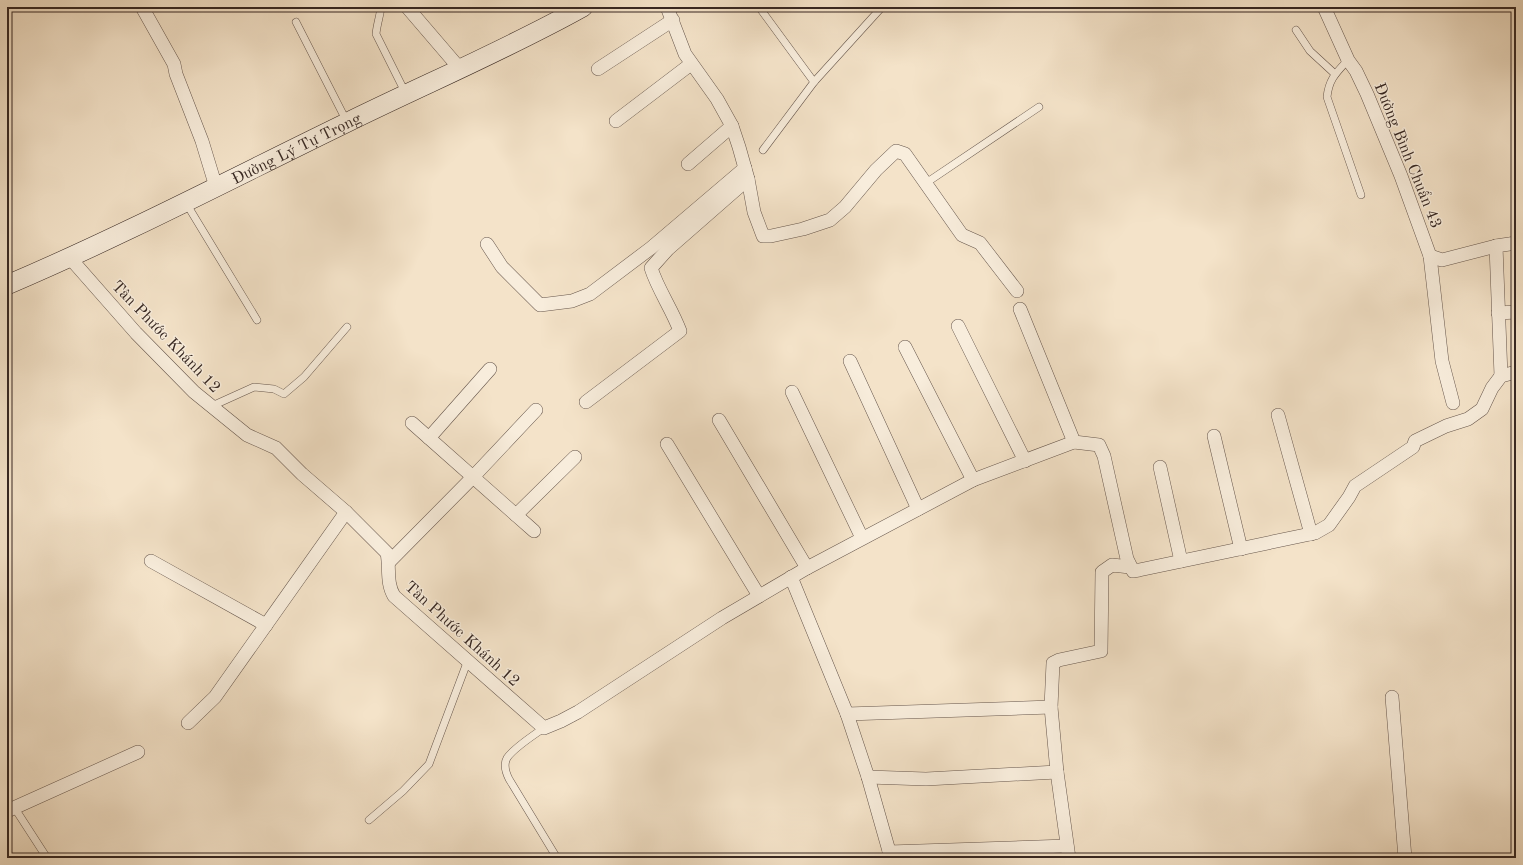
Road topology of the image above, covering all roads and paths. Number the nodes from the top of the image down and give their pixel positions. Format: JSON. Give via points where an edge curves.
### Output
{"nodes":[{"id":1,"x":142,"y":7,"type":"edge"},
{"id":2,"x":381,"y":7,"type":"edge"},
{"id":3,"x":407,"y":7,"type":"edge"},
{"id":4,"x":583,"y":7,"type":"edge"},
{"id":5,"x":667,"y":7,"type":"edge"},
{"id":6,"x":759,"y":7,"type":"edge"},
{"id":7,"x":882,"y":7,"type":"edge"},
{"id":8,"x":1324,"y":7,"type":"edge"},
{"id":9,"x":673,"y":20,"type":"junction"},
{"id":10,"x":296,"y":22,"type":"dead end"},
{"id":11,"x":1296,"y":30,"type":"dead end"},
{"id":12,"x":1348,"y":60,"type":"junction"},
{"id":13,"x":691,"y":64,"type":"junction"},
{"id":14,"x":598,"y":69,"type":"dead end"},
{"id":15,"x":461,"y":70,"type":"junction"},
{"id":16,"x":1335,"y":74,"type":"junction"},
{"id":17,"x":814,"y":82,"type":"junction"},
{"id":18,"x":406,"y":94,"type":"junction"},
{"id":19,"x":1039,"y":108,"type":"dead end"},
{"id":20,"x":616,"y":121,"type":"dead end"},
{"id":21,"x":347,"y":123,"type":"junction"},
{"id":22,"x":732,"y":126,"type":"junction"},
{"id":23,"x":763,"y":150,"type":"dead end"},
{"id":24,"x":688,"y":164,"type":"dead end"},
{"id":25,"x":746,"y":173,"type":"junction"},
{"id":26,"x":926,"y":183,"type":"junction"},
{"id":27,"x":216,"y":187,"type":"junction"},
{"id":28,"x":1361,"y":194,"type":"dead end"},
{"id":29,"x":186,"y":203,"type":"junction"},
{"id":30,"x":1516,"y":243,"type":"edge"},
{"id":31,"x":487,"y":244,"type":"dead end"},
{"id":32,"x":1496,"y":246,"type":"junction"},
{"id":33,"x":1430,"y":256,"type":"junction"},
{"id":34,"x":70,"y":258,"type":"junction"},
{"id":35,"x":7,"y":285,"type":"edge"},
{"id":36,"x":1017,"y":291,"type":"dead end"},
{"id":37,"x":1020,"y":309,"type":"dead end"},
{"id":38,"x":1516,"y":312,"type":"edge"},
{"id":39,"x":1498,"y":313,"type":"junction"},
{"id":40,"x":257,"y":320,"type":"dead end"},
{"id":41,"x":958,"y":326,"type":"dead end"},
{"id":42,"x":347,"y":327,"type":"dead end"},
{"id":43,"x":905,"y":347,"type":"dead end"},
{"id":44,"x":850,"y":361,"type":"dead end"},
{"id":45,"x":490,"y":369,"type":"dead end"},
{"id":46,"x":1516,"y":372,"type":"edge"},
{"id":47,"x":1501,"y":376,"type":"junction"},
{"id":48,"x":792,"y":392,"type":"dead end"},
{"id":49,"x":586,"y":402,"type":"dead end"},
{"id":50,"x":1453,"y":403,"type":"dead end"},
{"id":51,"x":212,"y":406,"type":"junction"},
{"id":52,"x":536,"y":410,"type":"dead end"},
{"id":53,"x":1278,"y":415,"type":"dead end"},
{"id":54,"x":719,"y":420,"type":"dead end"},
{"id":55,"x":412,"y":423,"type":"dead end"},
{"id":56,"x":1214,"y":436,"type":"dead end"},
{"id":57,"x":429,"y":438,"type":"junction"},
{"id":58,"x":1074,"y":442,"type":"junction"},
{"id":59,"x":667,"y":444,"type":"dead end"},
{"id":60,"x":575,"y":457,"type":"dead end"},
{"id":61,"x":1025,"y":461,"type":"junction"},
{"id":62,"x":1160,"y":467,"type":"dead end"},
{"id":63,"x":473,"y":478,"type":"junction"},
{"id":64,"x":973,"y":480,"type":"junction"},
{"id":65,"x":918,"y":509,"type":"junction"},
{"id":66,"x":346,"y":512,"type":"junction"},
{"id":67,"x":516,"y":515,"type":"junction"},
{"id":68,"x":534,"y":531,"type":"dead end"},
{"id":69,"x":1311,"y":534,"type":"junction"},
{"id":70,"x":862,"y":538,"type":"junction"},
{"id":71,"x":1241,"y":549,"type":"junction"},
{"id":72,"x":151,"y":561,"type":"dead end"},
{"id":73,"x":1181,"y":561,"type":"junction"},
{"id":74,"x":389,"y":562,"type":"junction"},
{"id":75,"x":1130,"y":567,"type":"junction"},
{"id":76,"x":807,"y":568,"type":"junction"},
{"id":77,"x":791,"y":577,"type":"junction"},
{"id":78,"x":759,"y":596,"type":"junction"},
{"id":79,"x":266,"y":625,"type":"junction"},
{"id":80,"x":468,"y":660,"type":"junction"},
{"id":81,"x":1392,"y":697,"type":"dead end"},
{"id":82,"x":1051,"y":707,"type":"junction"},
{"id":83,"x":848,"y":714,"type":"junction"},
{"id":84,"x":188,"y":723,"type":"dead end"},
{"id":85,"x":544,"y":728,"type":"junction"},
{"id":86,"x":138,"y":752,"type":"dead end"},
{"id":87,"x":1058,"y":772,"type":"junction"},
{"id":88,"x":868,"y":777,"type":"junction"},
{"id":89,"x":11,"y":809,"type":"edge"},
{"id":90,"x":369,"y":820,"type":"dead end"},
{"id":91,"x":1068,"y":852,"type":"edge"},
{"id":92,"x":890,"y":855,"type":"edge"},
{"id":93,"x":47,"y":858,"type":"edge"},
{"id":94,"x":557,"y":858,"type":"edge"},
{"id":95,"x":1405,"y":858,"type":"edge"}],
"edges":[{"from":1,"to":27,"type":"street","via":[[174,64]]},
{"from":2,"to":18,"type":"lane","via":[[376,34]]},
{"from":3,"to":15,"type":"street"},
{"from":4,"to":15,"type":"main road","name":"Đường Lý Tự Trọng"},
{"from":5,"to":9,"type":"street"},
{"from":6,"to":17,"type":"lane"},
{"from":7,"to":17,"type":"lane"},
{"from":8,"to":12,"type":"street","name":"Đường Bình Chuẩn 43"},
{"from":9,"to":13,"type":"street"},
{"from":9,"to":14,"type":"street"},
{"from":10,"to":21,"type":"lane"},
{"from":11,"to":16,"type":"lane","via":[[1310,51]]},
{"from":12,"to":16,"type":"lane"},
{"from":12,"to":33,"type":"street","name":"Đường Bình Chuẩn 43","via":[[1367,94]]},
{"from":13,"to":20,"type":"street"},
{"from":13,"to":22,"type":"street","via":[[717,99]]},
{"from":15,"to":18,"type":"main road","name":"Đường Lý Tự Trọng"},
{"from":16,"to":28,"type":"lane","via":[[1329,85],[1327,97]]},
{"from":17,"to":23,"type":"lane"},
{"from":18,"to":21,"type":"main road","name":"Đường Lý Tự Trọng"},
{"from":19,"to":26,"type":"lane"},
{"from":21,"to":27,"type":"main road","name":"Đường Lý Tự Trọng"},
{"from":22,"to":24,"type":"street"},
{"from":22,"to":25,"type":"street"},
{"from":25,"to":26,"type":"street","via":[[754,212],[763,236],[803,229],[830,220],[896,151],[905,154]]},
{"from":25,"to":31,"type":"street","via":[[590,294],[572,301],[540,305],[502,267]]},
{"from":25,"to":49,"type":"street","via":[[651,268],[680,331]]},
{"from":26,"to":36,"type":"street","via":[[962,235],[980,243]]},
{"from":27,"to":29,"type":"main road","name":"Đường Lý Tự Trọng"},
{"from":29,"to":34,"type":"main road","name":"Đường Lý Tự Trọng"},
{"from":29,"to":40,"type":"lane"},
{"from":30,"to":32,"type":"street"},
{"from":32,"to":33,"type":"street","via":[[1442,260]]},
{"from":32,"to":39,"type":"street"},
{"from":33,"to":50,"type":"street","name":"Đường Bình Chuẩn 43","via":[[1442,361]]},
{"from":34,"to":35,"type":"main road","name":"Đường Lý Tự Trọng"},
{"from":34,"to":51,"type":"street","name":"Tân Phước Khánh 12","via":[[136,333],[194,392]]},
{"from":37,"to":58,"type":"street"},
{"from":38,"to":39,"type":"street"},
{"from":39,"to":47,"type":"street"},
{"from":41,"to":61,"type":"street"},
{"from":42,"to":51,"type":"lane","via":[[304,377],[284,394],[274,389],[254,387]]},
{"from":43,"to":64,"type":"street"},
{"from":44,"to":65,"type":"street"},
{"from":45,"to":57,"type":"street"},
{"from":46,"to":47,"type":"street"},
{"from":47,"to":69,"type":"street","via":[[1482,409],[1468,419],[1415,441],[1413,448],[1355,486],[1329,525]]},
{"from":48,"to":70,"type":"street"},
{"from":51,"to":66,"type":"street","name":"Tân Phước Khánh 12","via":[[247,435],[276,448]]},
{"from":52,"to":63,"type":"street"},
{"from":53,"to":69,"type":"street"},
{"from":54,"to":76,"type":"street"},
{"from":55,"to":57,"type":"street"},
{"from":56,"to":71,"type":"street"},
{"from":57,"to":63,"type":"street"},
{"from":58,"to":61,"type":"street"},
{"from":58,"to":75,"type":"street","via":[[1098,445],[1104,456]]},
{"from":59,"to":78,"type":"street"},
{"from":60,"to":67,"type":"street"},
{"from":61,"to":64,"type":"street"},
{"from":62,"to":73,"type":"street"},
{"from":63,"to":67,"type":"street"},
{"from":63,"to":74,"type":"street"},
{"from":64,"to":65,"type":"street"},
{"from":65,"to":70,"type":"street"},
{"from":66,"to":74,"type":"street","name":"Tân Phước Khánh 12","via":[[387,553]]},
{"from":66,"to":79,"type":"street"},
{"from":67,"to":68,"type":"street"},
{"from":69,"to":71,"type":"street"},
{"from":70,"to":76,"type":"street"},
{"from":71,"to":73,"type":"street"},
{"from":72,"to":79,"type":"street"},
{"from":73,"to":75,"type":"street","via":[[1134,571]]},
{"from":74,"to":80,"type":"street","name":"Tân Phước Khánh 12","via":[[390,589],[394,596]]},
{"from":75,"to":82,"type":"street","via":[[1112,565],[1102,572],[1101,651],[1053,663]]},
{"from":76,"to":77,"type":"street"},
{"from":77,"to":78,"type":"street"},
{"from":77,"to":83,"type":"street"},
{"from":78,"to":85,"type":"street","via":[[578,712]]},
{"from":79,"to":84,"type":"street","via":[[215,697]]},
{"from":80,"to":85,"type":"street","name":"Tân Phước Khánh 12"},
{"from":80,"to":90,"type":"lane","via":[[429,764]]},
{"from":81,"to":95,"type":"street"},
{"from":82,"to":83,"type":"street"},
{"from":82,"to":87,"type":"street"},
{"from":83,"to":88,"type":"street"},
{"from":85,"to":94,"type":"lane","via":[[507,758],[505,768],[508,779]]},
{"from":86,"to":89,"type":"street"},
{"from":87,"to":88,"type":"street","via":[[926,779]]},
{"from":87,"to":91,"type":"street"},
{"from":88,"to":92,"type":"street"},
{"from":89,"to":93,"type":"lane"},
{"from":91,"to":92,"type":"street"}]}
